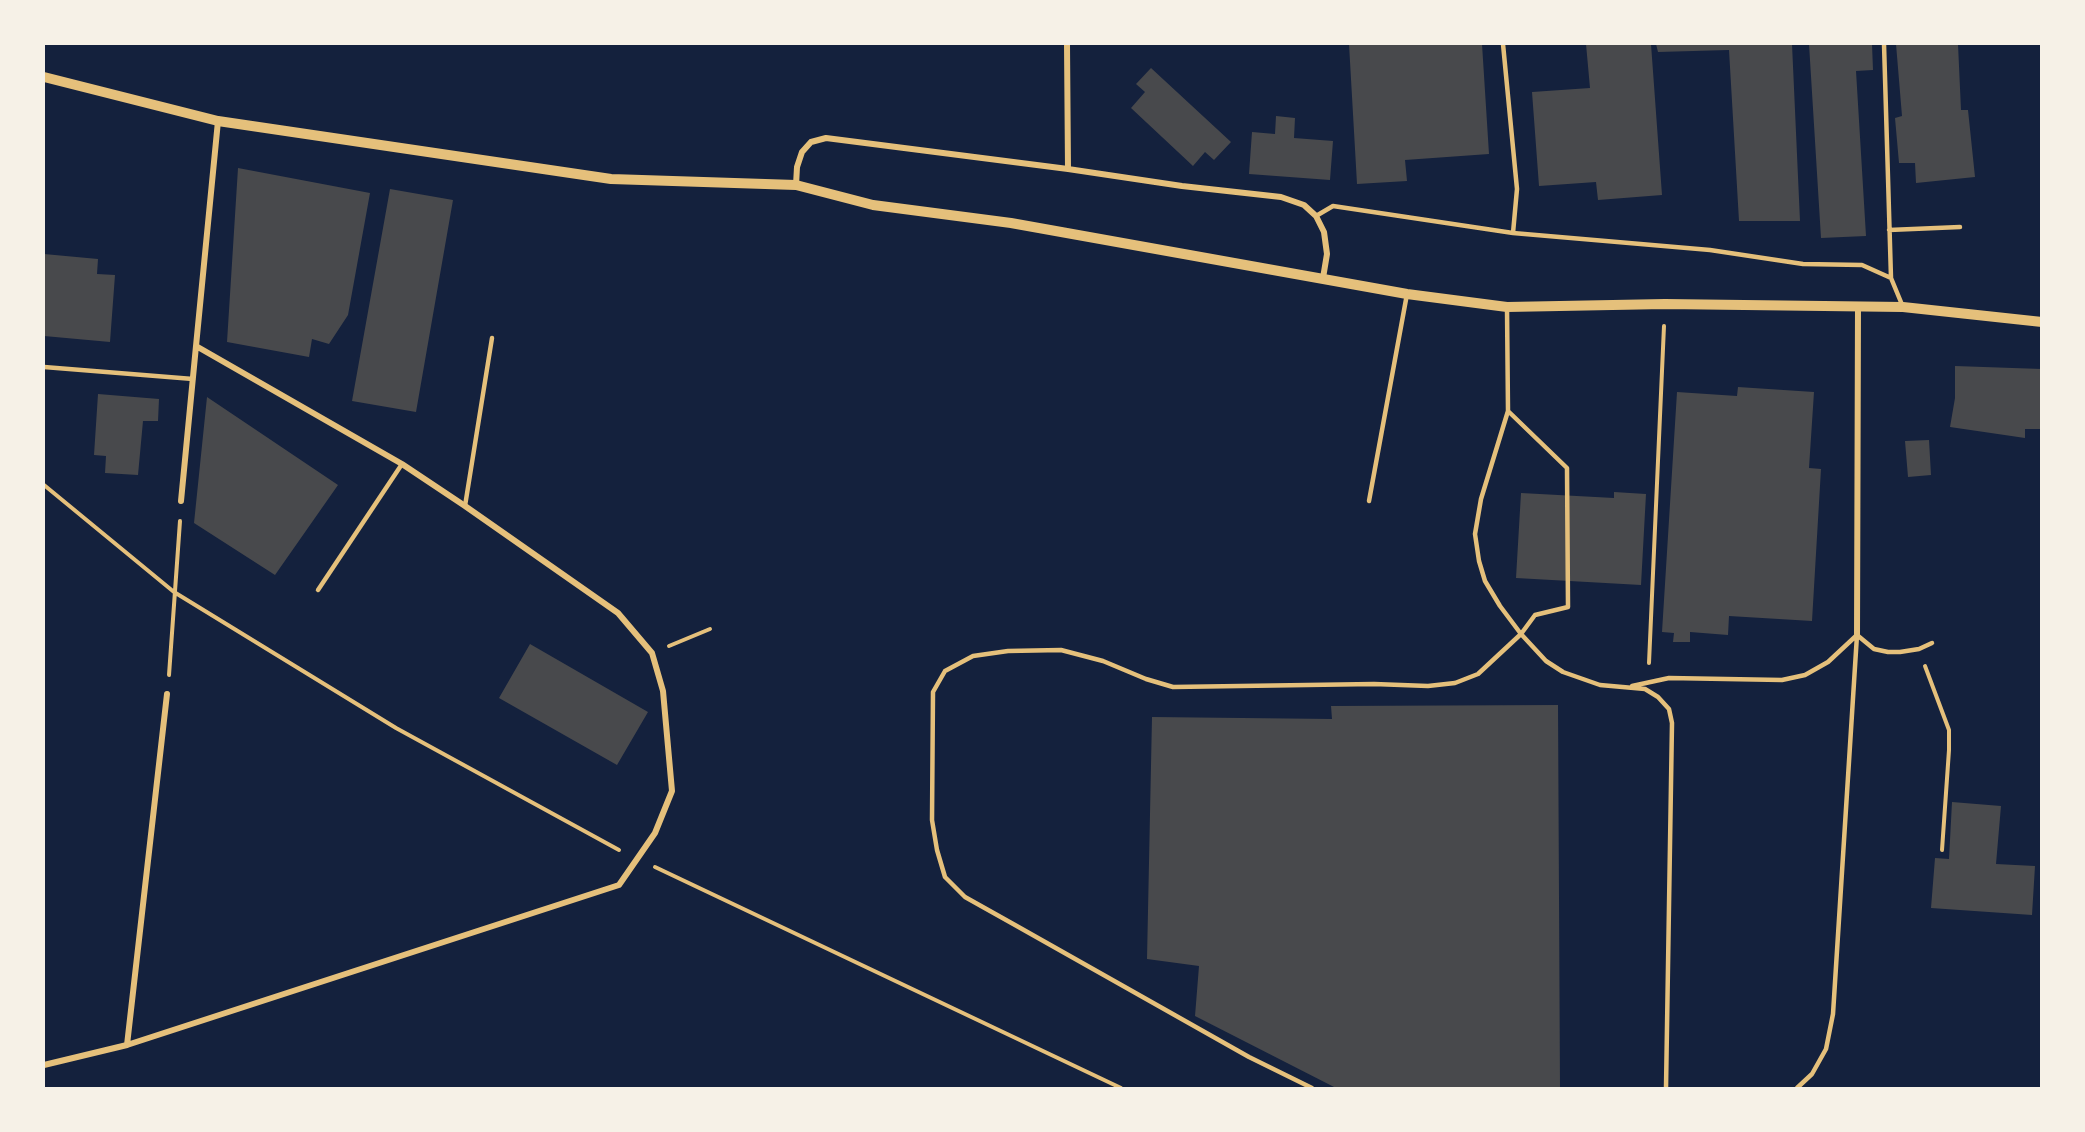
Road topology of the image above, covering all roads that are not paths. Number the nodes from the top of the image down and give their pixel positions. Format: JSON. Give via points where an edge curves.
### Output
{"nodes":[{"id":1,"x":1067,"y":44,"type":"edge"},
{"id":2,"x":1503,"y":44,"type":"edge"},
{"id":3,"x":1884,"y":44,"type":"edge"},
{"id":4,"x":44,"y":77,"type":"edge"},
{"id":5,"x":218,"y":121,"type":"junction"},
{"id":6,"x":1068,"y":169,"type":"junction"},
{"id":7,"x":796,"y":185,"type":"junction"},
{"id":8,"x":1317,"y":216,"type":"junction"},
{"id":9,"x":1960,"y":227,"type":"dead end"},
{"id":10,"x":1889,"y":230,"type":"junction"},
{"id":11,"x":1514,"y":233,"type":"junction"},
{"id":12,"x":1323,"y":278,"type":"junction"},
{"id":13,"x":1891,"y":278,"type":"junction"},
{"id":14,"x":1407,"y":294,"type":"junction"},
{"id":15,"x":1507,"y":307,"type":"junction"},
{"id":16,"x":1858,"y":307,"type":"junction"},
{"id":17,"x":1903,"y":307,"type":"junction"},
{"id":18,"x":2042,"y":322,"type":"edge"},
{"id":19,"x":492,"y":338,"type":"dead end"},
{"id":20,"x":196,"y":346,"type":"junction"},
{"id":21,"x":44,"y":368,"type":"edge"},
{"id":22,"x":193,"y":379,"type":"junction"},
{"id":23,"x":1508,"y":411,"type":"junction"},
{"id":24,"x":402,"y":464,"type":"junction"},
{"id":25,"x":181,"y":501,"type":"dead end"},
{"id":26,"x":1369,"y":501,"type":"dead end"},
{"id":27,"x":465,"y":506,"type":"junction"},
{"id":28,"x":318,"y":590,"type":"dead end"},
{"id":29,"x":1521,"y":634,"type":"junction"},
{"id":30,"x":1857,"y":635,"type":"junction"},
{"id":31,"x":1932,"y":644,"type":"dead end"},
{"id":32,"x":1628,"y":687,"type":"junction"},
{"id":33,"x":167,"y":694,"type":"dead end"},
{"id":34,"x":127,"y":1045,"type":"junction"},
{"id":35,"x":44,"y":1065,"type":"edge"},
{"id":36,"x":1312,"y":1089,"type":"edge"},
{"id":37,"x":1666,"y":1089,"type":"edge"},
{"id":38,"x":1797,"y":1089,"type":"edge"}],
"edges":[{"from":1,"to":6,"type":"street"},
{"from":2,"to":11,"type":"lane","via":[[1517,189]]},
{"from":3,"to":10,"type":"lane"},
{"from":4,"to":5,"type":"street"},
{"from":5,"to":7,"type":"street","via":[[611,179]]},
{"from":5,"to":20,"type":"street"},
{"from":6,"to":7,"type":"street","via":[[826,138],[811,142],[802,152]]},
{"from":6,"to":8,"type":"street","via":[[1281,197],[1304,205]]},
{"from":7,"to":12,"type":"street","via":[[873,205],[1011,223]]},
{"from":8,"to":11,"type":"lane","via":[[1333,206]]},
{"from":8,"to":12,"type":"street","via":[[1327,254]]},
{"from":9,"to":10,"type":"lane"},
{"from":10,"to":13,"type":"lane"},
{"from":11,"to":13,"type":"lane","via":[[1710,250],[1803,264],[1862,265]]},
{"from":12,"to":14,"type":"street"},
{"from":13,"to":17,"type":"lane"},
{"from":14,"to":15,"type":"street"},
{"from":14,"to":26,"type":"lane"},
{"from":15,"to":16,"type":"street","via":[[1665,304]]},
{"from":15,"to":23,"type":"lane"},
{"from":16,"to":17,"type":"street"},
{"from":16,"to":30,"type":"street"},
{"from":17,"to":18,"type":"street"},
{"from":19,"to":27,"type":"lane"},
{"from":20,"to":22,"type":"street"},
{"from":20,"to":24,"type":"street"},
{"from":21,"to":22,"type":"lane"},
{"from":22,"to":25,"type":"street"},
{"from":23,"to":29,"type":"lane","via":[[1481,499],[1475,534],[1485,581]]},
{"from":23,"to":29,"type":"lane","via":[[1567,468],[1568,607],[1535,615]]},
{"from":24,"to":27,"type":"street"},
{"from":24,"to":28,"type":"lane"},
{"from":27,"to":34,"type":"street","via":[[618,613],[652,653],[663,691],[672,791],[655,833],[619,885]]},
{"from":29,"to":32,"type":"lane","via":[[1546,661],[1563,672],[1600,685]]},
{"from":29,"to":36,"type":"lane","via":[[1478,674],[1455,683],[1428,686],[1173,687],[1103,660],[1061,650],[973,656],[945,671],[933,692],[932,820],[945,877],[965,897]]},
{"from":30,"to":31,"type":"lane","via":[[1874,649],[1888,652]]},
{"from":30,"to":32,"type":"lane","via":[[1828,662],[1805,675],[1782,680],[1670,678]]},
{"from":30,"to":38,"type":"lane","via":[[1833,1014],[1826,1049],[1812,1074]]},
{"from":32,"to":37,"type":"lane","via":[[1645,689],[1658,697],[1669,709],[1672,723]]},
{"from":33,"to":34,"type":"street"},
{"from":34,"to":35,"type":"street"}]}
